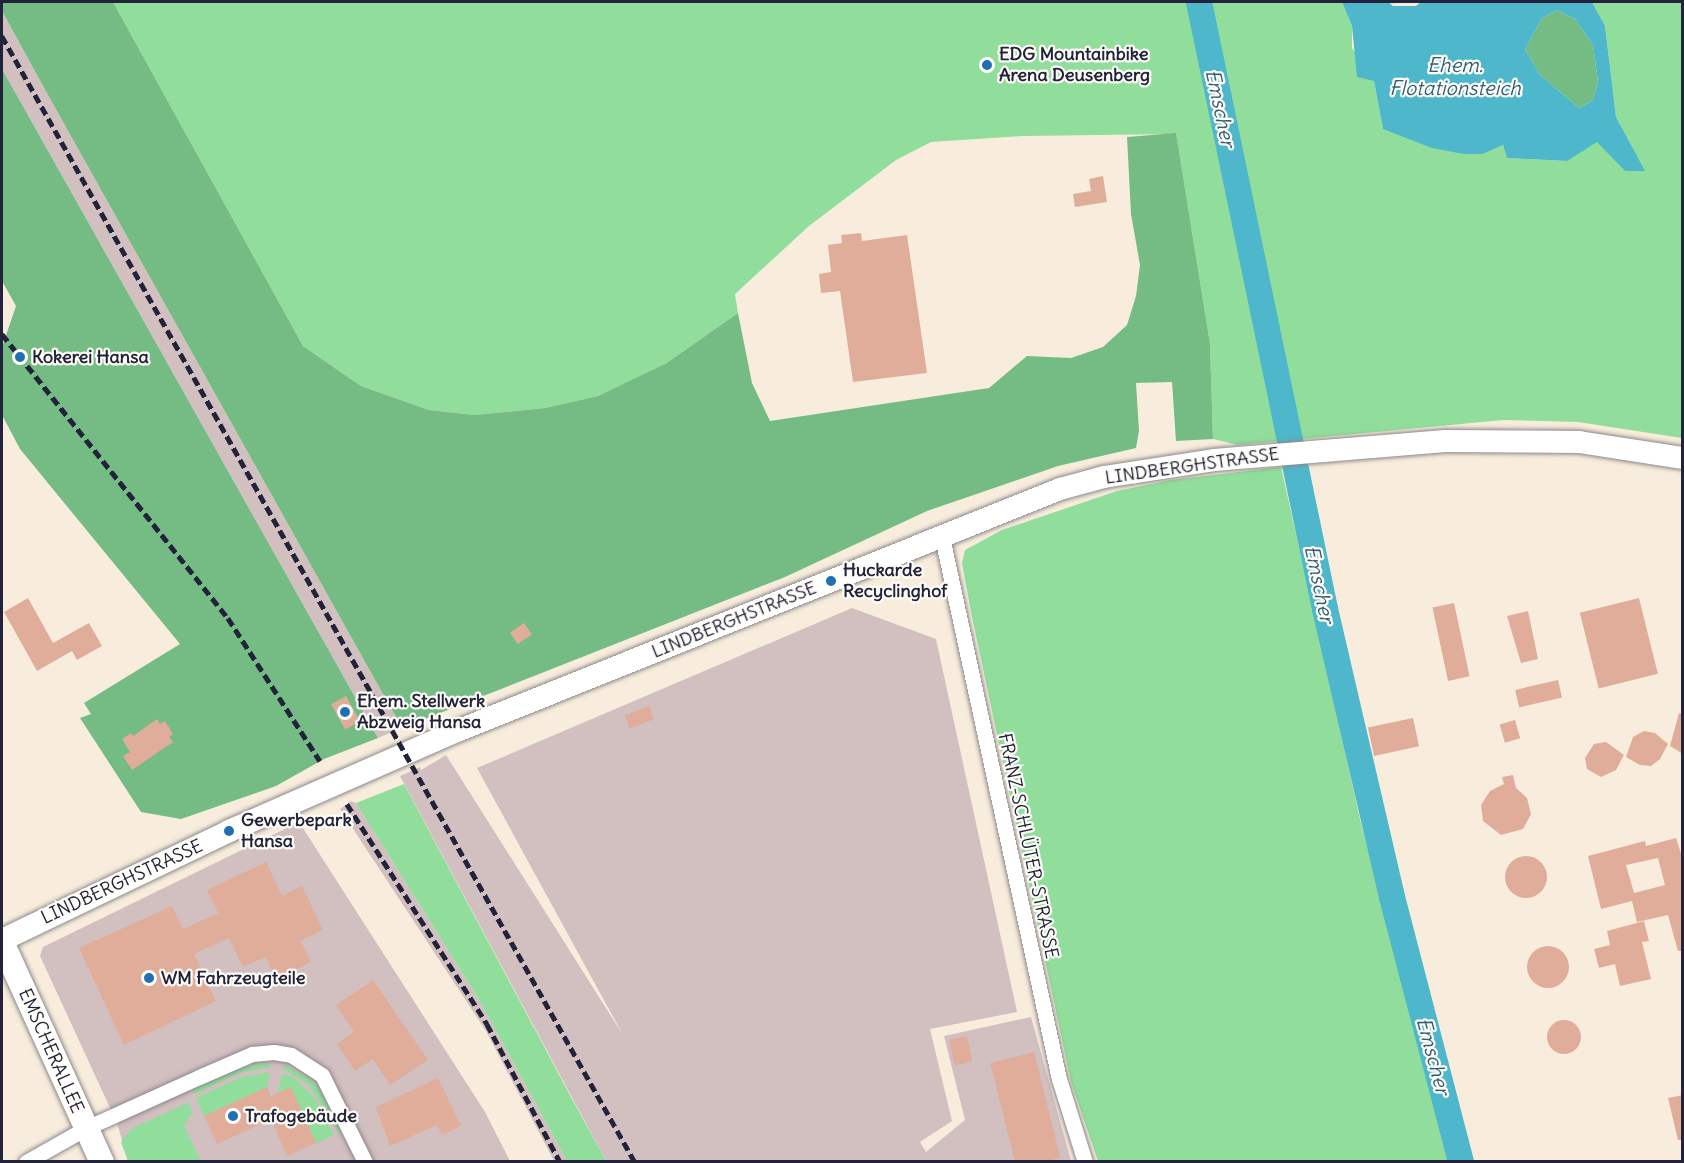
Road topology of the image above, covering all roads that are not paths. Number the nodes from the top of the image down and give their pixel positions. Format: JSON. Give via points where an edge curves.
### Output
{"nodes":[{"id":1,"x":1683,"y":458,"type":"edge"},
{"id":2,"x":942,"y":537,"type":"junction"},
{"id":3,"x":2,"y":941,"type":"edge"},
{"id":4,"x":86,"y":1128,"type":"junction"},
{"id":5,"x":26,"y":1161,"type":"edge"},
{"id":6,"x":102,"y":1161,"type":"edge"},
{"id":7,"x":365,"y":1161,"type":"edge"},
{"id":8,"x":1085,"y":1161,"type":"edge"}],
"edges":[{"from":1,"to":2,"type":"main road","name":"LINDBERGHSTRASSE","via":[[1543,439],[1241,457],[1082,483]]},
{"from":2,"to":3,"type":"main road","name":"LINDBERGHSTRASSE","via":[[458,731],[229,831]]},
{"from":2,"to":8,"type":"street","name":"FRANZ-SCHLÜTER-STRASSE","via":[[1059,1079]]},
{"from":3,"to":4,"type":"main road","name":"EMSCHERALLEE"},
{"from":4,"to":5,"type":"street"},
{"from":4,"to":6,"type":"main road","name":"EMSCHERALLEE"},
{"from":4,"to":7,"type":"street","via":[[252,1054],[274,1052],[291,1055],[322,1075]]}]}
